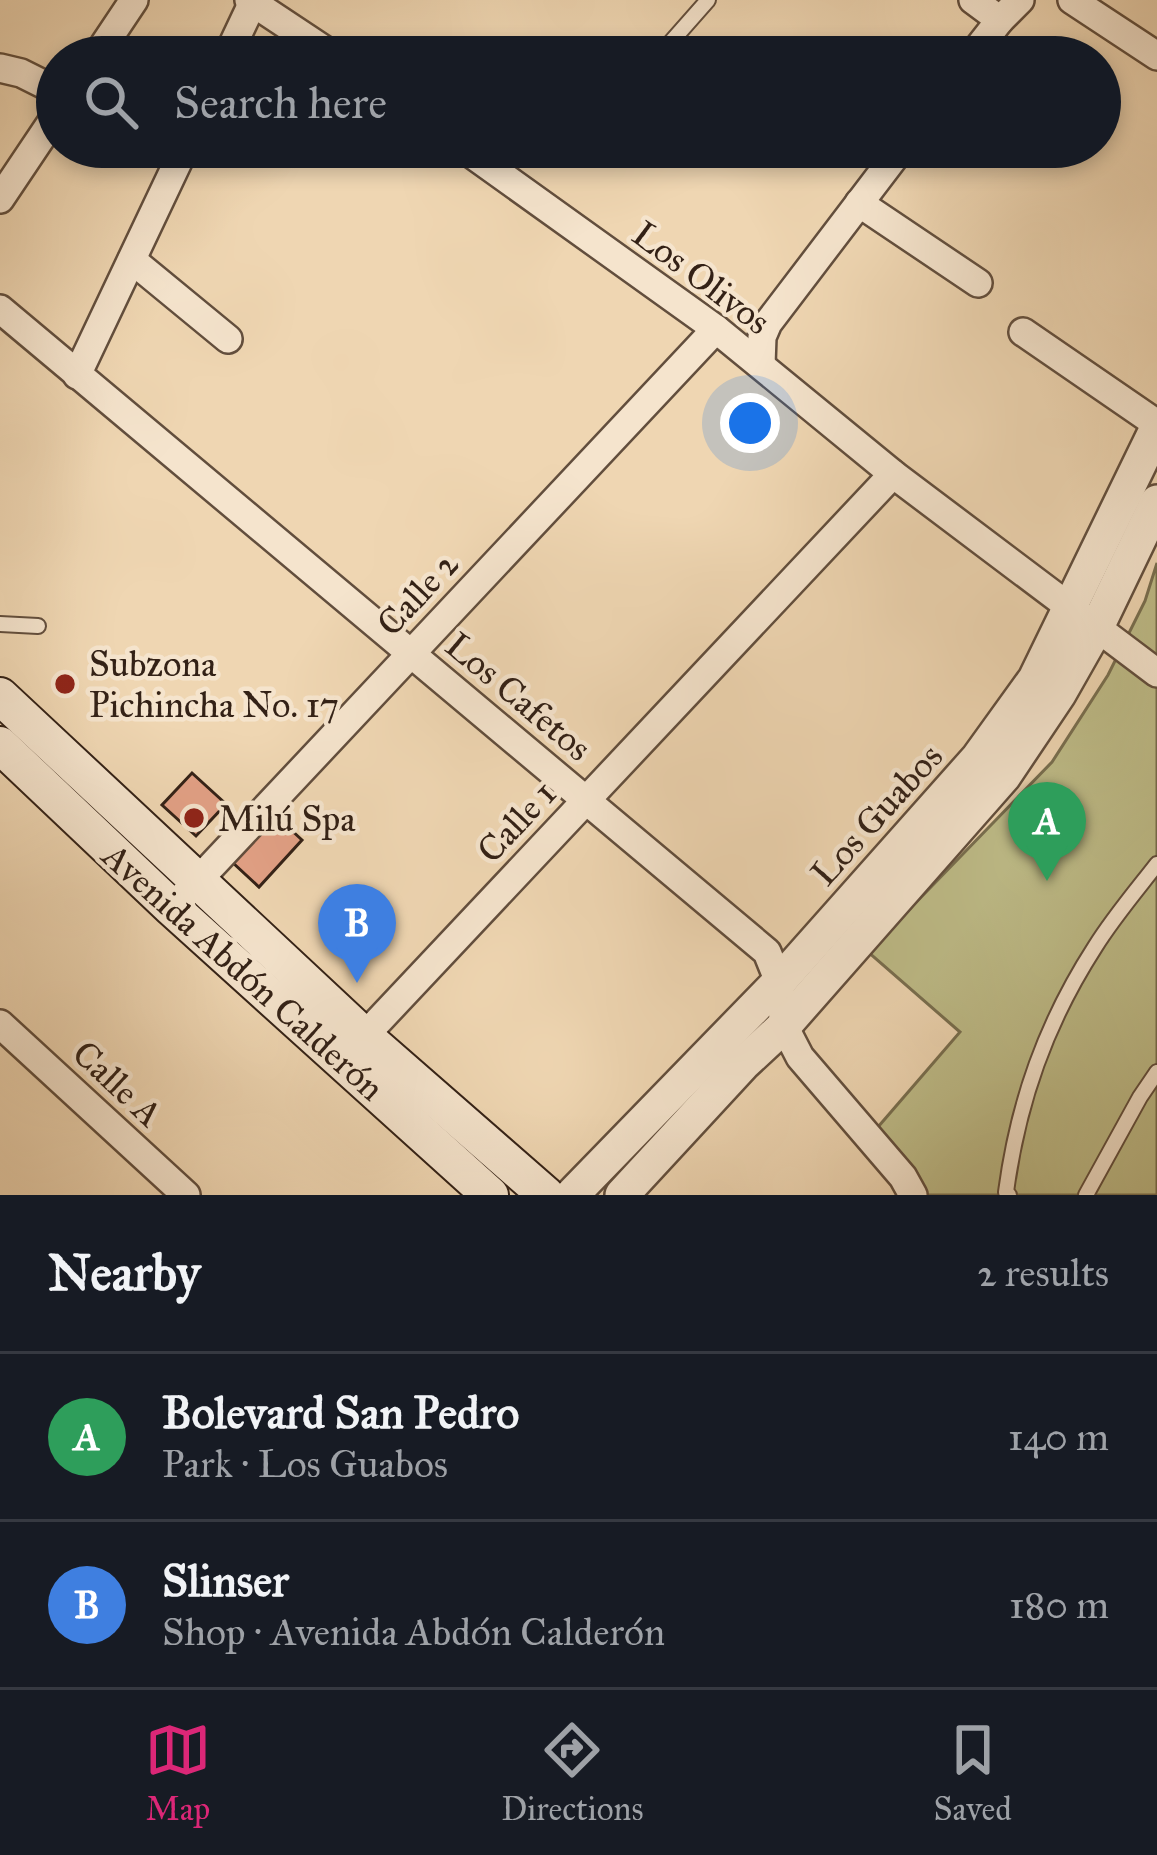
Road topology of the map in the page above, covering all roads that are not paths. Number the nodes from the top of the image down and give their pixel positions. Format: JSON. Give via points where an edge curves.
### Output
{"nodes":[{"id":1,"x":134,"y":0,"type":"edge"},
{"id":2,"x":708,"y":0,"type":"edge"},
{"id":3,"x":973,"y":0,"type":"edge"},
{"id":4,"x":1072,"y":0,"type":"edge"},
{"id":5,"x":251,"y":1,"type":"edge"},
{"id":6,"x":1010,"y":10,"type":"edge"},
{"id":7,"x":295,"y":12,"type":"edge"},
{"id":8,"x":110,"y":36,"type":"edge"},
{"id":9,"x":236,"y":36,"type":"edge"},
{"id":10,"x":316,"y":36,"type":"edge"},
{"id":11,"x":676,"y":36,"type":"edge"},
{"id":12,"x":988,"y":36,"type":"edge"},
{"id":13,"x":1157,"y":56,"type":"edge"},
{"id":14,"x":0,"y":68,"type":"edge"},
{"id":15,"x":36,"y":80,"type":"edge"},
{"id":16,"x":36,"y":145,"type":"edge"},
{"id":17,"x":175,"y":168,"type":"edge"},
{"id":18,"x":490,"y":168,"type":"edge"},
{"id":19,"x":886,"y":168,"type":"edge"},
{"id":20,"x":0,"y":199,"type":"edge"},
{"id":21,"x":859,"y":202,"type":"junction"},
{"id":22,"x":132,"y":260,"type":"junction"},
{"id":23,"x":978,"y":283,"type":"dead end"},
{"id":24,"x":0,"y":309,"type":"edge"},
{"id":25,"x":716,"y":329,"type":"junction"},
{"id":26,"x":1023,"y":332,"type":"dead end"},
{"id":27,"x":228,"y":339,"type":"dead end"},
{"id":28,"x":760,"y":365,"type":"junction"},
{"id":29,"x":76,"y":375,"type":"junction"},
{"id":30,"x":1157,"y":426,"type":"edge"},
{"id":31,"x":892,"y":474,"type":"junction"},
{"id":32,"x":1157,"y":502,"type":"edge"},
{"id":33,"x":1083,"y":617,"type":"junction"},
{"id":34,"x":0,"y":625,"type":"edge"},
{"id":35,"x":38,"y":626,"type":"dead end"},
{"id":36,"x":411,"y":651,"type":"junction"},
{"id":37,"x":1157,"y":673,"type":"edge"},
{"id":38,"x":0,"y":696,"type":"edge"},
{"id":39,"x":0,"y":745,"type":"edge"},
{"id":40,"x":585,"y":800,"type":"junction"},
{"id":41,"x":1157,"y":864,"type":"edge"},
{"id":42,"x":185,"y":895,"type":"junction"},
{"id":43,"x":779,"y":982,"type":"junction"},
{"id":44,"x":0,"y":1024,"type":"edge"},
{"id":45,"x":784,"y":1026,"type":"junction"},
{"id":46,"x":352,"y":1048,"type":"junction"},
{"id":47,"x":1157,"y":1072,"type":"edge"},
{"id":48,"x":186,"y":1195,"type":"edge"},
{"id":49,"x":490,"y":1195,"type":"edge"},
{"id":50,"x":546,"y":1195,"type":"edge"},
{"id":51,"x":572,"y":1195,"type":"edge"},
{"id":52,"x":622,"y":1195,"type":"edge"},
{"id":53,"x":913,"y":1195,"type":"edge"},
{"id":54,"x":1009,"y":1195,"type":"edge"},
{"id":55,"x":1085,"y":1195,"type":"edge"}],
"edges":[{"from":1,"to":8,"type":"street"},
{"from":2,"to":11,"type":"lane"},
{"from":3,"to":6,"type":"street"},
{"from":4,"to":13,"type":"street"},
{"from":5,"to":7,"type":"street"},
{"from":5,"to":9,"type":"street"},
{"from":6,"to":12,"type":"street"},
{"from":7,"to":10,"type":"street"},
{"from":14,"to":15,"type":"street"},
{"from":16,"to":20,"type":"street"},
{"from":17,"to":22,"type":"street"},
{"from":18,"to":25,"type":"street","name":"Los Olivos"},
{"from":19,"to":21,"type":"street"},
{"from":21,"to":23,"type":"street"},
{"from":21,"to":28,"type":"street","via":[[768,323]]},
{"from":22,"to":27,"type":"street"},
{"from":22,"to":29,"type":"street"},
{"from":24,"to":29,"type":"street","name":"Los Cafetos"},
{"from":25,"to":28,"type":"street","name":"Los Olivos"},
{"from":25,"to":36,"type":"street","name":"Calle 2"},
{"from":26,"to":30,"type":"street"},
{"from":28,"to":31,"type":"street","name":"Los Olivos"},
{"from":29,"to":36,"type":"street","name":"Los Cafetos"},
{"from":30,"to":33,"type":"street","name":"Los Guabos"},
{"from":31,"to":33,"type":"street","name":"Los Olivos"},
{"from":31,"to":40,"type":"street","name":"Calle 1"},
{"from":32,"to":33,"type":"street","name":"Los Guabos"},
{"from":33,"to":37,"type":"street","name":"Los Olivos"},
{"from":33,"to":43,"type":"street","name":"Los Guabos","via":[[978,758]]},
{"from":33,"to":45,"type":"street","name":"Los Guabos","via":[[1059,694],[1004,776]]},
{"from":34,"to":35,"type":"lane"},
{"from":36,"to":40,"type":"street","name":"Los Cafetos"},
{"from":36,"to":42,"type":"street","name":"Calle 2"},
{"from":38,"to":42,"type":"main road","name":"Avenida Abdón Calderón"},
{"from":39,"to":42,"type":"main road","name":"Avenida Abdón Calderón"},
{"from":40,"to":43,"type":"street","name":"Los Cafetos","via":[[767,952]]},
{"from":40,"to":46,"type":"street","name":"Calle 1"},
{"from":41,"to":54,"type":"lane","via":[[1096,946],[1046,1035],[1011,1153]]},
{"from":42,"to":46,"type":"main road","name":"Avenida Abdón Calderón"},
{"from":43,"to":45,"type":"street","name":"Los Cafetos"},
{"from":43,"to":51,"type":"street","name":"Los Guabos"},
{"from":44,"to":48,"type":"street","name":"Calle A"},
{"from":45,"to":52,"type":"street","name":"Los Guabos"},
{"from":45,"to":53,"type":"street","name":"Los Cafetos","via":[[800,1057]]},
{"from":46,"to":49,"type":"main road","name":"Avenida Abdón Calderón"},
{"from":46,"to":50,"type":"main road","name":"Avenida Abdón Calderón"},
{"from":47,"to":55,"type":"lane"}]}
